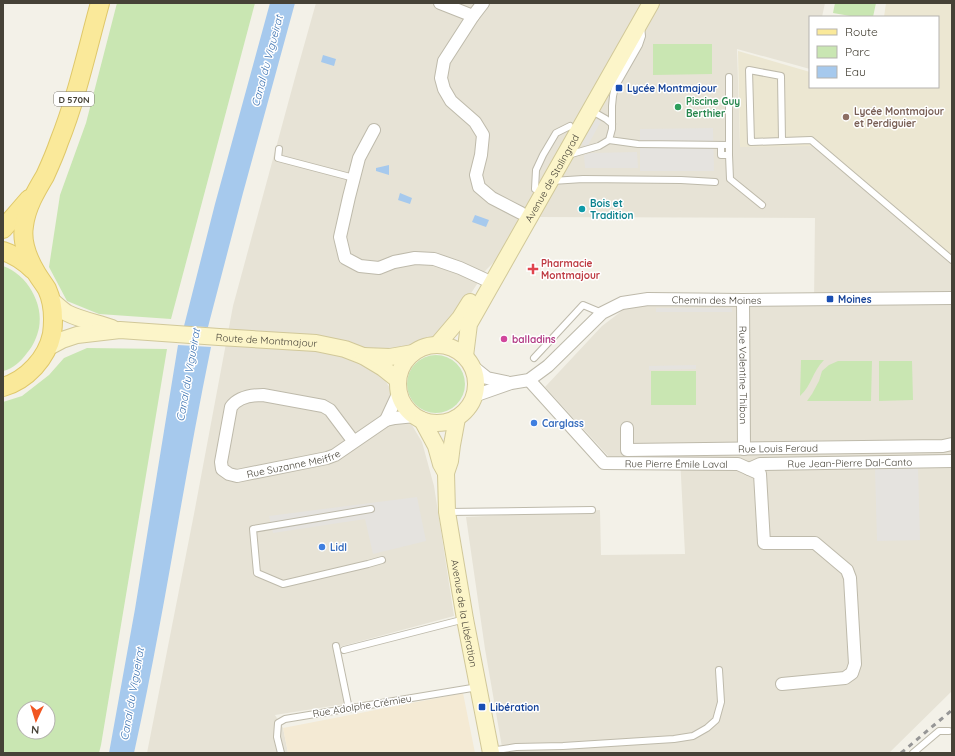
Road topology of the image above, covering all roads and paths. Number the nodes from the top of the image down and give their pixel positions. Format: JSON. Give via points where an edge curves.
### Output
{"nodes":[{"id":1,"x":100,"y":3,"type":"edge"},
{"id":2,"x":440,"y":3,"type":"edge"},
{"id":3,"x":483,"y":3,"type":"edge"},
{"id":4,"x":639,"y":3,"type":"edge"},
{"id":5,"x":651,"y":3,"type":"edge"},
{"id":6,"x":473,"y":16,"type":"junction"},
{"id":7,"x":639,"y":26,"type":"junction"},
{"id":8,"x":612,"y":51,"type":"junction"},
{"id":9,"x":729,"y":77,"type":"dead end"},
{"id":10,"x":606,"y":83,"type":"junction"},
{"id":11,"x":591,"y":110,"type":"junction"},
{"id":12,"x":612,"y":124,"type":"junction"},
{"id":13,"x":569,"y":128,"type":"junction"},
{"id":14,"x":374,"y":130,"type":"dead end"},
{"id":15,"x":608,"y":140,"type":"junction"},
{"id":16,"x":782,"y":141,"type":"junction"},
{"id":17,"x":721,"y":145,"type":"junction"},
{"id":18,"x":729,"y":145,"type":"junction"},
{"id":19,"x":279,"y":149,"type":"dead end"},
{"id":20,"x":565,"y":155,"type":"junction"},
{"id":21,"x":729,"y":155,"type":"junction"},
{"id":22,"x":354,"y":178,"type":"junction"},
{"id":23,"x":550,"y":181,"type":"junction"},
{"id":24,"x":715,"y":182,"type":"dead end"},
{"id":25,"x":36,"y":191,"type":"junction"},
{"id":26,"x":537,"y":205,"type":"junction"},
{"id":27,"x":762,"y":205,"type":"dead end"},
{"id":28,"x":521,"y":213,"type":"junction"},
{"id":29,"x":3,"y":229,"type":"edge"},
{"id":30,"x":513,"y":240,"type":"junction"},
{"id":31,"x":3,"y":251,"type":"edge"},
{"id":32,"x":952,"y":260,"type":"edge"},
{"id":33,"x":36,"y":272,"type":"junction"},
{"id":34,"x":490,"y":280,"type":"junction"},
{"id":35,"x":952,"y":298,"type":"edge"},
{"id":36,"x":50,"y":299,"type":"junction"},
{"id":37,"x":743,"y":300,"type":"junction"},
{"id":38,"x":602,"y":313,"type":"junction"},
{"id":39,"x":120,"y":330,"type":"junction"},
{"id":40,"x":437,"y":345,"type":"junction"},
{"id":41,"x":47,"y":348,"type":"junction"},
{"id":42,"x":413,"y":353,"type":"junction"},
{"id":43,"x":363,"y":356,"type":"junction"},
{"id":44,"x":534,"y":358,"type":"dead end"},
{"id":45,"x":468,"y":361,"type":"junction"},
{"id":46,"x":529,"y":380,"type":"junction"},
{"id":47,"x":511,"y":383,"type":"junction"},
{"id":48,"x":398,"y":386,"type":"junction"},
{"id":49,"x":3,"y":387,"type":"edge"},
{"id":50,"x":474,"y":396,"type":"junction"},
{"id":51,"x":418,"y":418,"type":"junction"},
{"id":52,"x":458,"y":418,"type":"junction"},
{"id":53,"x":386,"y":420,"type":"junction"},
{"id":54,"x":626,"y":428,"type":"dead end"},
{"id":55,"x":354,"y":442,"type":"junction"},
{"id":56,"x":952,"y":444,"type":"edge"},
{"id":57,"x":744,"y":449,"type":"junction"},
{"id":58,"x":952,"y":461,"type":"edge"},
{"id":59,"x":749,"y":469,"type":"junction"},
{"id":60,"x":446,"y":473,"type":"junction"},
{"id":61,"x":371,"y":509,"type":"dead end"},
{"id":62,"x":592,"y":510,"type":"dead end"},
{"id":63,"x":447,"y":512,"type":"junction"},
{"id":64,"x":382,"y":560,"type":"dead end"},
{"id":65,"x":465,"y":619,"type":"junction"},
{"id":66,"x":336,"y":646,"type":"dead end"},
{"id":67,"x":344,"y":650,"type":"dead end"},
{"id":68,"x":719,"y":670,"type":"dead end"},
{"id":69,"x":782,"y":684,"type":"dead end"},
{"id":70,"x":478,"y":687,"type":"junction"},
{"id":71,"x":349,"y":709,"type":"junction"},
{"id":72,"x":949,"y":731,"type":"dead end"},
{"id":73,"x":490,"y":752,"type":"edge"},
{"id":74,"x":281,"y":753,"type":"edge"},
{"id":75,"x":913,"y":753,"type":"edge"}],
"edges":[{"from":1,"to":25,"type":"main road","number":"D 570N","via":[[65,128]]},
{"from":2,"to":6,"type":"street"},
{"from":3,"to":6,"type":"street"},
{"from":4,"to":8,"type":"main road","name":"Avenue de Stalingrad"},
{"from":5,"to":7,"type":"main road","name":"Avenue de Stalingrad"},
{"from":6,"to":28,"type":"street","via":[[444,61],[441,78],[444,90],[452,101],[475,122],[483,135],[476,175],[479,187],[492,198]]},
{"from":7,"to":8,"type":"main road","via":[[630,30],[618,49]]},
{"from":7,"to":10,"type":"main road","name":"Avenue de Stalingrad"},
{"from":7,"to":12,"type":"lane","via":[[641,41],[615,87]]},
{"from":8,"to":10,"type":"main road","via":[[615,56],[604,75]]},
{"from":8,"to":13,"type":"main road","name":"Avenue de Stalingrad"},
{"from":9,"to":18,"type":"lane"},
{"from":10,"to":11,"type":"main road","name":"Avenue de Stalingrad"},
{"from":11,"to":12,"type":"lane"},
{"from":11,"to":13,"type":"main road","via":[[584,112],[575,127]]},
{"from":11,"to":20,"type":"main road","name":"Avenue de Stalingrad"},
{"from":12,"to":15,"type":"lane"},
{"from":13,"to":28,"type":"main road","name":"Avenue de Stalingrad"},
{"from":14,"to":22,"type":"street","via":[[359,158]]},
{"from":15,"to":17,"type":"lane","via":[[638,144]]},
{"from":15,"to":20,"type":"lane","via":[[599,146]]},
{"from":16,"to":16,"type":"lane","via":[[751,142],[749,70],[781,76]]},
{"from":16,"to":32,"type":"lane","via":[[811,140]]},
{"from":17,"to":18,"type":"lane"},
{"from":17,"to":21,"type":"lane","via":[[722,155]]},
{"from":18,"to":21,"type":"lane"},
{"from":19,"to":22,"type":"lane","via":[[278,158]]},
{"from":20,"to":23,"type":"main road","name":"Avenue de Stalingrad"},
{"from":21,"to":27,"type":"lane","via":[[730,178]]},
{"from":22,"to":34,"type":"street","via":[[340,237],[345,258],[360,266],[379,268],[415,258],[434,259]]},
{"from":23,"to":24,"type":"lane","via":[[583,179]]},
{"from":23,"to":26,"type":"main road","name":"Avenue de Stalingrad"},
{"from":25,"to":29,"type":"main road","number":"D 570N"},
{"from":25,"to":33,"type":"main road","number":"D 570N","via":[[26,216],[23,241]]},
{"from":26,"to":28,"type":"main road","via":[[530,206],[527,211]]},
{"from":26,"to":30,"type":"main road","name":"Avenue de Stalingrad"},
{"from":28,"to":30,"type":"main road","via":[[523,218]]},
{"from":30,"to":34,"type":"main road","name":"Avenue de Stalingrad"},
{"from":31,"to":33,"type":"main road","via":[[22,259]]},
{"from":33,"to":36,"type":"main road"},
{"from":34,"to":40,"type":"main road","name":"Avenue de Stalingrad"},
{"from":34,"to":45,"type":"main road","name":"Avenue de Stalingrad","via":[[469,324]]},
{"from":35,"to":37,"type":"street","name":"Chemin des Moines"},
{"from":36,"to":39,"type":"main road","name":"Route de Montmajour","via":[[61,309],[78,318]]},
{"from":36,"to":41,"type":"main road","via":[[53,319],[52,334]]},
{"from":37,"to":38,"type":"street","name":"Chemin des Moines","via":[[648,299],[622,303]]},
{"from":37,"to":57,"type":"street","name":"Rue Valentine Thibon"},
{"from":38,"to":44,"type":"lane","via":[[583,305]]},
{"from":38,"to":46,"type":"street","name":"Chemin des Moines","via":[[548,366]]},
{"from":39,"to":41,"type":"main road","name":"Route de Montmajour","via":[[77,335]]},
{"from":39,"to":43,"type":"main road","name":"Route de Montmajour","via":[[316,343]]},
{"from":40,"to":42,"type":"main road","via":[[424,347]]},
{"from":40,"to":45,"type":"main road","via":[[456,350]]},
{"from":41,"to":49,"type":"main road","via":[[29,373]]},
{"from":42,"to":43,"type":"main road","name":"Route de Montmajour","via":[[390,357]]},
{"from":42,"to":48,"type":"main road","via":[[403,365]]},
{"from":43,"to":48,"type":"main road","name":"Route de Montmajour","via":[[383,368]]},
{"from":45,"to":47,"type":"street","name":"Chemin des Moines","via":[[487,378]]},
{"from":45,"to":50,"type":"main road","via":[[475,376]]},
{"from":46,"to":47,"type":"street","name":"Chemin des Moines"},
{"from":46,"to":59,"type":"street","name":"Rue Pierre Émile Laval","via":[[604,463],[738,464]]},
{"from":47,"to":50,"type":"street","name":"Chemin des Moines"},
{"from":48,"to":51,"type":"main road","via":[[402,402],[407,410]]},
{"from":48,"to":53,"type":"street"},
{"from":50,"to":52,"type":"main road","via":[[471,404]]},
{"from":51,"to":52,"type":"main road","via":[[434,423]]},
{"from":51,"to":53,"type":"street","name":"Rue Suzanne Meiffre"},
{"from":51,"to":60,"type":"main road","name":"Avenue de la Libération","via":[[436,446]]},
{"from":52,"to":60,"type":"main road","name":"Avenue de la Libération"},
{"from":53,"to":55,"type":"street","name":"Rue Suzanne Meiffre"},
{"from":54,"to":57,"type":"street","name":"Rue Louis Feraud","via":[[627,450]]},
{"from":55,"to":55,"type":"street","name":"Rue Suzanne Meiffre","via":[[327,458],[237,476],[222,469],[221,462],[232,407],[239,399],[255,395],[323,406],[330,410]]},
{"from":56,"to":57,"type":"street","name":"Rue Louis Feraud"},
{"from":58,"to":59,"type":"street","name":"Rue Jean-Pierre Dal-Canto","via":[[760,464]]},
{"from":59,"to":69,"type":"street","via":[[760,474],[764,543],[815,543],[847,570],[850,578],[855,664],[852,673],[845,678]]},
{"from":60,"to":63,"type":"main road","name":"Avenue de la Libération"},
{"from":61,"to":64,"type":"lane","via":[[254,529],[257,573],[283,584]]},
{"from":62,"to":63,"type":"lane"},
{"from":63,"to":65,"type":"main road","name":"Avenue de la Libération"},
{"from":65,"to":67,"type":"lane"},
{"from":65,"to":70,"type":"main road","name":"Avenue de la Libération"},
{"from":66,"to":71,"type":"lane"},
{"from":68,"to":73,"type":"lane","via":[[721,702],[716,720],[693,736],[516,747]]},
{"from":70,"to":71,"type":"lane","name":"Rue Adolphe Crémieu"},
{"from":70,"to":73,"type":"main road","name":"Avenue de la Libération"},
{"from":71,"to":74,"type":"lane","name":"Rue Adolphe Crémieu","via":[[285,719],[278,723]]},
{"from":72,"to":75,"type":"lane","via":[[938,732]]}]}
